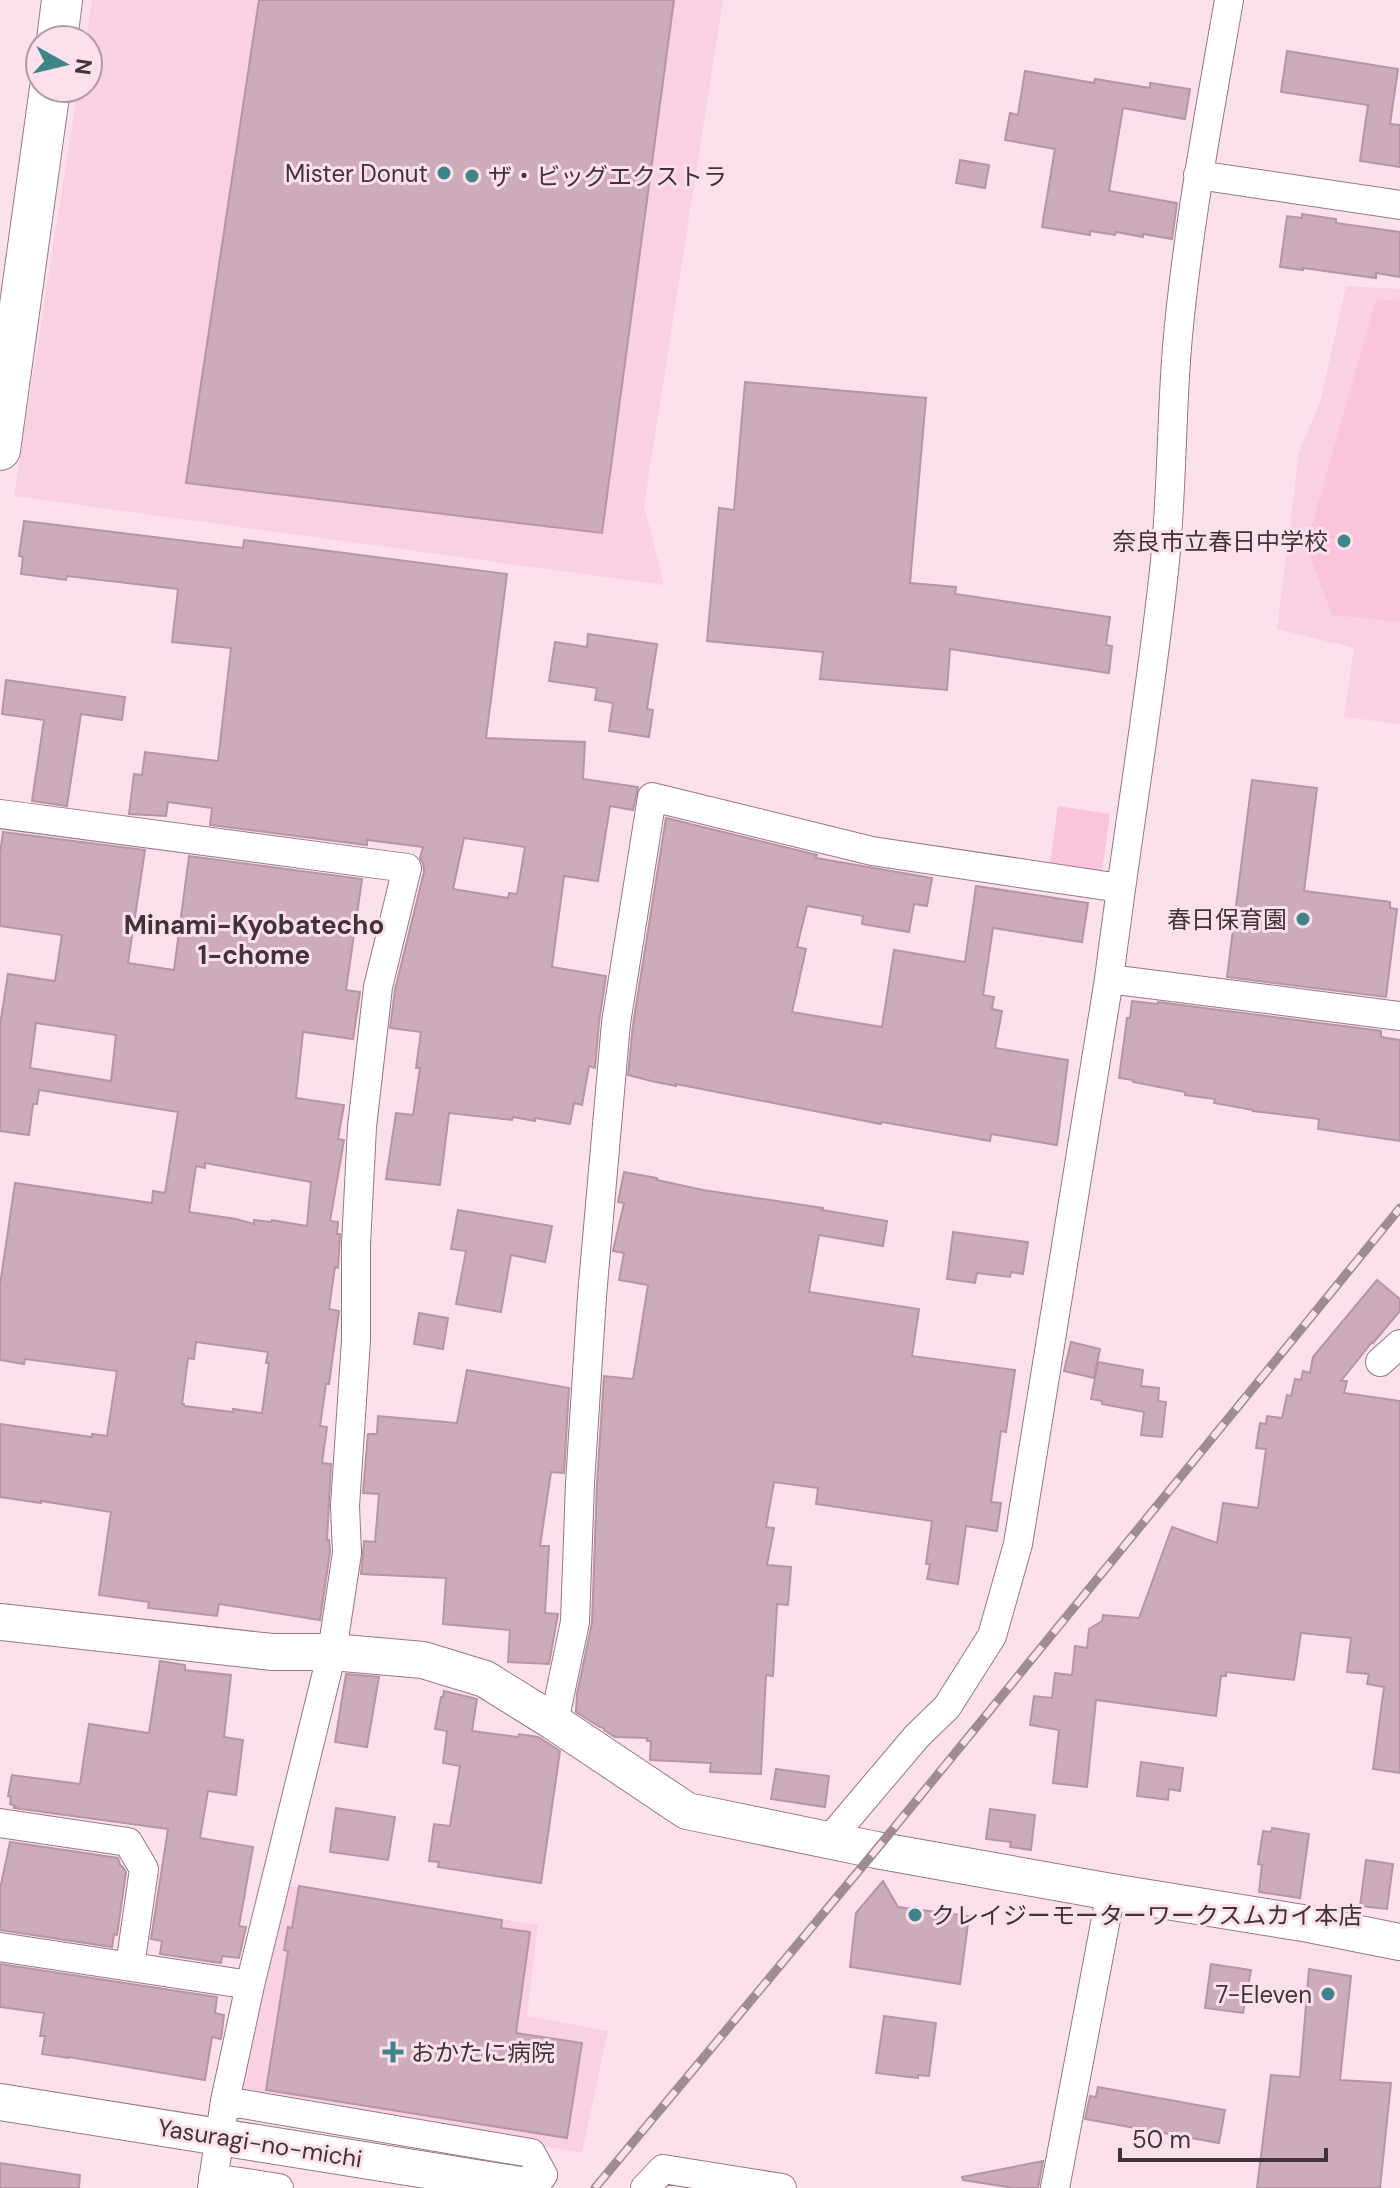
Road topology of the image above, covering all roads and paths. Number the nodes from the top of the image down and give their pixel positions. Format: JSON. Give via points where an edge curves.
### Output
{"nodes":[{"id":1,"x":62,"y":0,"type":"edge"},
{"id":2,"x":1229,"y":0,"type":"edge"},
{"id":3,"x":59,"y":24,"type":"edge"},
{"id":4,"x":48,"y":104,"type":"edge"},
{"id":5,"x":1198,"y":175,"type":"junction"},
{"id":6,"x":1400,"y":205,"type":"edge"},
{"id":7,"x":0,"y":450,"type":"edge"},
{"id":8,"x":0,"y":814,"type":"edge"},
{"id":9,"x":1120,"y":888,"type":"junction"},
{"id":10,"x":1109,"y":979,"type":"junction"},
{"id":11,"x":1400,"y":1016,"type":"edge"},
{"id":12,"x":0,"y":1622,"type":"edge"},
{"id":13,"x":332,"y":1652,"type":"junction"},
{"id":14,"x":554,"y":1722,"type":"junction"},
{"id":15,"x":0,"y":1823,"type":"edge"},
{"id":16,"x":829,"y":1840,"type":"junction"},
{"id":17,"x":1111,"y":1892,"type":"junction"},
{"id":18,"x":1400,"y":1942,"type":"edge"},
{"id":19,"x":0,"y":1947,"type":"edge"},
{"id":20,"x":130,"y":1966,"type":"junction"},
{"id":21,"x":250,"y":1985,"type":"junction"},
{"id":22,"x":225,"y":2101,"type":"junction"},
{"id":23,"x":0,"y":2102,"type":"edge"},
{"id":24,"x":219,"y":2136,"type":"junction"},
{"id":25,"x":212,"y":2183,"type":"edge"},
{"id":26,"x":527,"y":2186,"type":"edge"},
{"id":27,"x":279,"y":2188,"type":"edge"},
{"id":28,"x":645,"y":2188,"type":"edge"},
{"id":29,"x":782,"y":2188,"type":"edge"},
{"id":30,"x":1055,"y":2188,"type":"edge"}],
"edges":[{"from":1,"to":3,"type":"main road"},
{"from":2,"to":5,"type":"street"},
{"from":4,"to":7,"type":"main road"},
{"from":5,"to":6,"type":"street"},
{"from":5,"to":9,"type":"street","via":[[1178,346],[1164,567]]},
{"from":8,"to":13,"type":"street","via":[[407,868],[378,987],[362,1127],[347,1553]]},
{"from":9,"to":10,"type":"street"},
{"from":9,"to":14,"type":"street","via":[[872,851],[652,797],[616,1023],[592,1296],[575,1622]]},
{"from":10,"to":11,"type":"street"},
{"from":10,"to":16,"type":"street","via":[[1018,1544],[992,1636],[947,1707]]},
{"from":12,"to":13,"type":"street","via":[[272,1652]]},
{"from":13,"to":14,"type":"street","via":[[423,1660],[485,1679]]},
{"from":13,"to":21,"type":"street"},
{"from":14,"to":16,"type":"street","via":[[687,1811]]},
{"from":15,"to":20,"type":"street","via":[[128,1842],[144,1869]]},
{"from":16,"to":17,"type":"street"},
{"from":17,"to":18,"type":"street"},
{"from":17,"to":30,"type":"street"},
{"from":19,"to":20,"type":"street"},
{"from":20,"to":21,"type":"street"},
{"from":21,"to":22,"type":"street"},
{"from":22,"to":24,"type":"street"},
{"from":22,"to":26,"type":"street","via":[[531,2153],[543,2175]]},
{"from":23,"to":24,"type":"street","name":"Yasuragi-no-michi"},
{"from":24,"to":25,"type":"street"},
{"from":24,"to":26,"type":"street","name":"Yasuragi-no-michi"},
{"from":25,"to":27,"type":"street"},
{"from":28,"to":29,"type":"street","via":[[663,2169]]}]}
